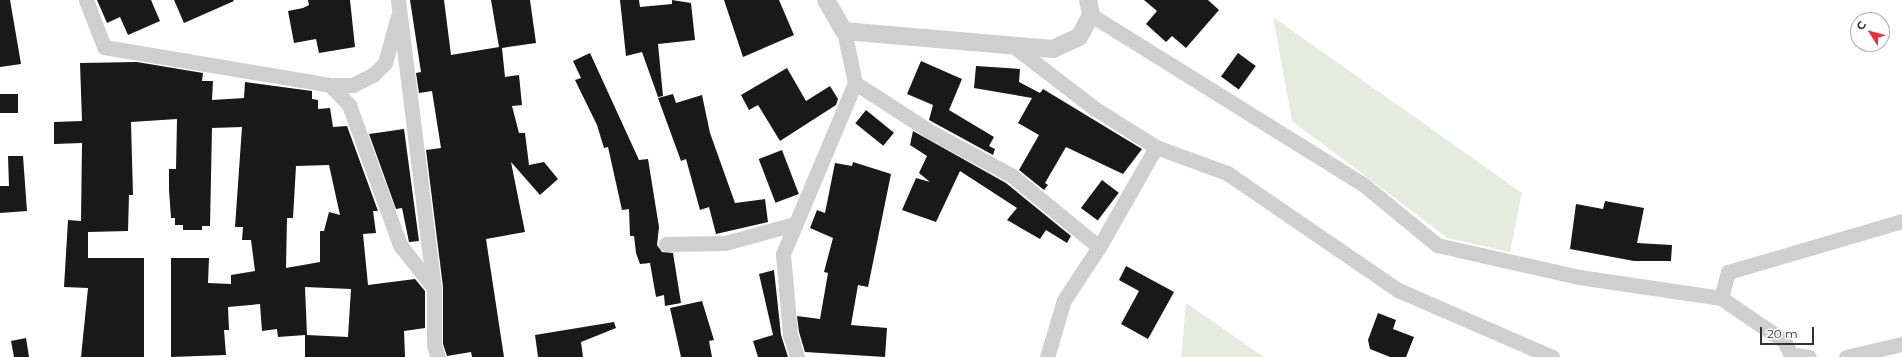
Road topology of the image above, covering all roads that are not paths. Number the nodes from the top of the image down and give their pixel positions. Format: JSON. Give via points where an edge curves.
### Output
{"nodes":[{"id":1,"x":86,"y":0,"type":"edge"},
{"id":2,"x":826,"y":0,"type":"edge"},
{"id":3,"x":399,"y":4,"type":"edge"},
{"id":4,"x":1090,"y":8,"type":"edge"},
{"id":5,"x":844,"y":31,"type":"junction"},
{"id":6,"x":1012,"y":45,"type":"junction"},
{"id":7,"x":855,"y":83,"type":"junction"},
{"id":8,"x":330,"y":85,"type":"junction"},
{"id":9,"x":1156,"y":147,"type":"junction"},
{"id":10,"x":1902,"y":221,"type":"edge"},
{"id":11,"x":795,"y":224,"type":"junction"},
{"id":12,"x":666,"y":244,"type":"dead end"},
{"id":13,"x":1099,"y":247,"type":"junction"},
{"id":14,"x":434,"y":288,"type":"junction"},
{"id":15,"x":1721,"y":298,"type":"junction"},
{"id":16,"x":1902,"y":344,"type":"edge"},
{"id":17,"x":1791,"y":355,"type":"edge"},
{"id":18,"x":438,"y":357,"type":"edge"},
{"id":19,"x":797,"y":357,"type":"edge"},
{"id":20,"x":1047,"y":357,"type":"edge"},
{"id":21,"x":1552,"y":357,"type":"edge"},
{"id":22,"x":1809,"y":357,"type":"edge"},
{"id":23,"x":1846,"y":357,"type":"edge"}],
"edges":[{"from":1,"to":8,"type":"street","via":[[104,47]]},
{"from":2,"to":5,"type":"street"},
{"from":3,"to":8,"type":"street","via":[[385,63],[373,75],[353,85]]},
{"from":3,"to":14,"type":"street"},
{"from":4,"to":6,"type":"street","via":[[1079,37],[1053,49]]},
{"from":4,"to":15,"type":"street","via":[[1364,185],[1437,245],[1579,277]]},
{"from":5,"to":6,"type":"street"},
{"from":5,"to":7,"type":"street"},
{"from":6,"to":9,"type":"street","via":[[1052,79]]},
{"from":7,"to":11,"type":"street"},
{"from":7,"to":13,"type":"street","via":[[931,132],[1011,175]]},
{"from":8,"to":14,"type":"street","via":[[349,105],[400,245]]},
{"from":9,"to":13,"type":"street"},
{"from":9,"to":21,"type":"street","via":[[1227,173],[1398,290]]},
{"from":10,"to":15,"type":"street","via":[[1728,272]]},
{"from":11,"to":12,"type":"street","via":[[725,243]]},
{"from":11,"to":19,"type":"street","via":[[783,254],[790,334]]},
{"from":13,"to":20,"type":"street","via":[[1064,300]]},
{"from":14,"to":18,"type":"street","via":[[434,345]]},
{"from":15,"to":17,"type":"street","via":[[1784,341]]},
{"from":16,"to":23,"type":"street"},
{"from":17,"to":22,"type":"street"}]}
